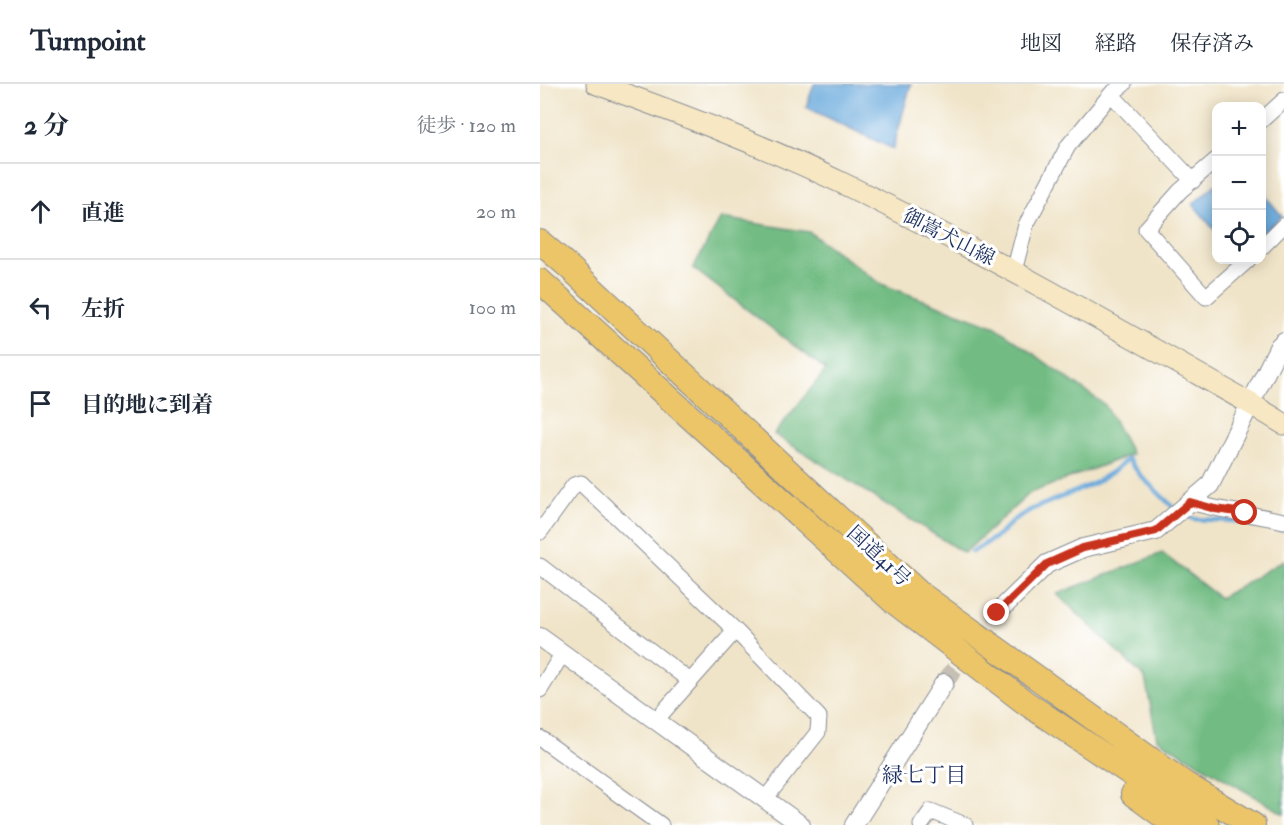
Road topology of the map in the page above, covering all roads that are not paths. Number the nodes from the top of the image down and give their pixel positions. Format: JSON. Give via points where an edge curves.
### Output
{"nodes":[{"id":1,"x":597,"y":84,"type":"edge"},
{"id":2,"x":1124,"y":84,"type":"edge"},
{"id":3,"x":1111,"y":94,"type":"junction"},
{"id":4,"x":1284,"y":100,"type":"edge"},
{"id":5,"x":1266,"y":116,"type":"edge"},
{"id":6,"x":1212,"y":164,"type":"edge"},
{"id":7,"x":1193,"y":181,"type":"junction"},
{"id":8,"x":1284,"y":225,"type":"edge"},
{"id":9,"x":540,"y":242,"type":"edge"},
{"id":10,"x":1266,"y":243,"type":"edge"},
{"id":11,"x":1243,"y":264,"type":"edge"},
{"id":12,"x":1014,"y":270,"type":"junction"},
{"id":13,"x":540,"y":281,"type":"edge"},
{"id":14,"x":1284,"y":341,"type":"edge"},
{"id":15,"x":1251,"y":404,"type":"junction"},
{"id":16,"x":1284,"y":424,"type":"edge"},
{"id":17,"x":1190,"y":502,"type":"junction"},
{"id":18,"x":1284,"y":521,"type":"edge"},
{"id":19,"x":540,"y":532,"type":"edge"},
{"id":20,"x":540,"y":566,"type":"edge"},
{"id":21,"x":997,"y":613,"type":"tunnel mouth"},
{"id":22,"x":735,"y":631,"type":"junction"},
{"id":23,"x":540,"y":637,"type":"edge"},
{"id":24,"x":563,"y":654,"type":"junction"},
{"id":25,"x":690,"y":681,"type":"junction"},
{"id":26,"x":944,"y":683,"type":"tunnel mouth"},
{"id":27,"x":540,"y":690,"type":"edge"},
{"id":28,"x":1026,"y":703,"type":"junction"},
{"id":29,"x":656,"y":720,"type":"junction"},
{"id":30,"x":540,"y":738,"type":"edge"},
{"id":31,"x":765,"y":799,"type":"junction"},
{"id":32,"x":660,"y":825,"type":"edge"},
{"id":33,"x":801,"y":825,"type":"edge"},
{"id":34,"x":854,"y":825,"type":"edge"},
{"id":35,"x":921,"y":825,"type":"edge"},
{"id":36,"x":965,"y":825,"type":"edge"},
{"id":37,"x":1174,"y":825,"type":"edge"},
{"id":38,"x":1207,"y":825,"type":"edge"},
{"id":39,"x":1253,"y":825,"type":"edge"}],
"edges":[{"from":1,"to":12,"type":"main road","name":"御嵩犬山線","via":[[752,143]]},
{"from":2,"to":3,"type":"street"},
{"from":3,"to":7,"type":"street"},
{"from":3,"to":12,"type":"street","via":[[1068,146],[1026,225]]},
{"from":4,"to":5,"type":"street"},
{"from":6,"to":7,"type":"street"},
{"from":7,"to":11,"type":"street","via":[[1146,229],[1206,297]]},
{"from":8,"to":10,"type":"street"},
{"from":9,"to":39,"type":"highway","name":"国道41号","via":[[919,593],[1185,784]]},
{"from":12,"to":15,"type":"main road","name":"御嵩犬山線"},
{"from":13,"to":28,"type":"highway","name":"国道41号","via":[[893,601]]},
{"from":14,"to":15,"type":"street"},
{"from":15,"to":16,"type":"main road","name":"御嵩犬山線"},
{"from":15,"to":17,"type":"street","via":[[1210,485]]},
{"from":17,"to":18,"type":"street"},
{"from":17,"to":21,"type":"street","via":[[1156,531],[1083,548],[1047,564]]},
{"from":19,"to":22,"type":"street","via":[[574,485],[581,483]]},
{"from":20,"to":25,"type":"street"},
{"from":22,"to":25,"type":"street"},
{"from":22,"to":31,"type":"street","via":[[819,717],[818,732]]},
{"from":23,"to":24,"type":"street"},
{"from":24,"to":27,"type":"street"},
{"from":24,"to":29,"type":"street"},
{"from":25,"to":29,"type":"street"},
{"from":26,"to":34,"type":"street"},
{"from":28,"to":37,"type":"highway","via":[[1086,759]]},
{"from":28,"to":38,"type":"highway","name":"国道41号"},
{"from":29,"to":31,"type":"street"},
{"from":30,"to":32,"type":"street"},
{"from":31,"to":33,"type":"street"},
{"from":35,"to":36,"type":"street","via":[[931,811]]}]}
